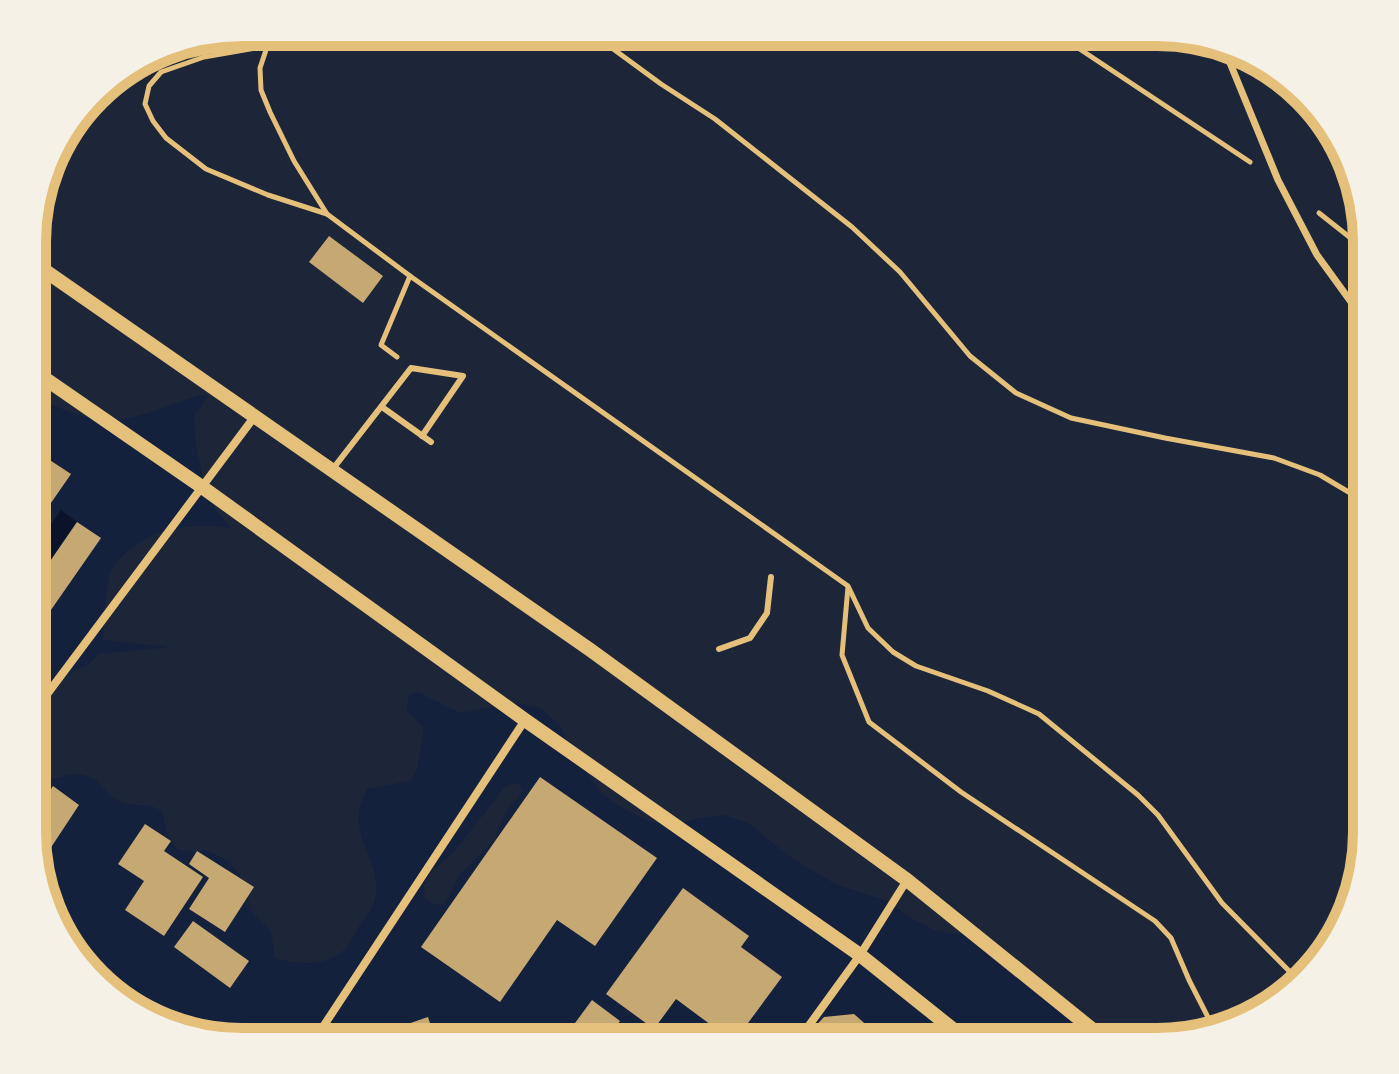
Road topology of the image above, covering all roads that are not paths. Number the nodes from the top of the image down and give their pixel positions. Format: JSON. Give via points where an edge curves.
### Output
{"nodes":[{"id":1,"x":1229,"y":60,"type":"edge"},
{"id":2,"x":46,"y":271,"type":"edge"},
{"id":3,"x":1353,"y":305,"type":"edge"},
{"id":4,"x":46,"y":379,"type":"edge"},
{"id":5,"x":382,"y":407,"type":"junction"},
{"id":6,"x":255,"y":415,"type":"junction"},
{"id":7,"x":422,"y":436,"type":"junction"},
{"id":8,"x":431,"y":442,"type":"dead end"},
{"id":9,"x":332,"y":470,"type":"junction"},
{"id":10,"x":202,"y":487,"type":"junction"},
{"id":11,"x":771,"y":577,"type":"dead end"},
{"id":12,"x":719,"y":649,"type":"dead end"},
{"id":13,"x":46,"y":696,"type":"edge"},
{"id":14,"x":525,"y":720,"type":"junction"},
{"id":15,"x":907,"y":880,"type":"junction"},
{"id":16,"x":860,"y":955,"type":"junction"},
{"id":17,"x":322,"y":1028,"type":"edge"},
{"id":18,"x":807,"y":1028,"type":"edge"},
{"id":19,"x":951,"y":1028,"type":"edge"},
{"id":20,"x":1091,"y":1028,"type":"edge"}],
"edges":[{"from":1,"to":3,"type":"street","via":[[1278,180],[1317,255]]},
{"from":2,"to":6,"type":"street"},
{"from":4,"to":10,"type":"street"},
{"from":5,"to":7,"type":"lane"},
{"from":5,"to":7,"type":"lane","via":[[411,368],[463,376]]},
{"from":5,"to":9,"type":"lane"},
{"from":6,"to":9,"type":"street"},
{"from":6,"to":10,"type":"street"},
{"from":7,"to":8,"type":"lane"},
{"from":9,"to":15,"type":"street"},
{"from":10,"to":13,"type":"street"},
{"from":10,"to":14,"type":"street"},
{"from":11,"to":12,"type":"lane","via":[[767,613],[750,638]]},
{"from":14,"to":16,"type":"street"},
{"from":14,"to":17,"type":"street"},
{"from":15,"to":16,"type":"street"},
{"from":15,"to":20,"type":"street"},
{"from":16,"to":18,"type":"street"},
{"from":16,"to":19,"type":"street"}]}
